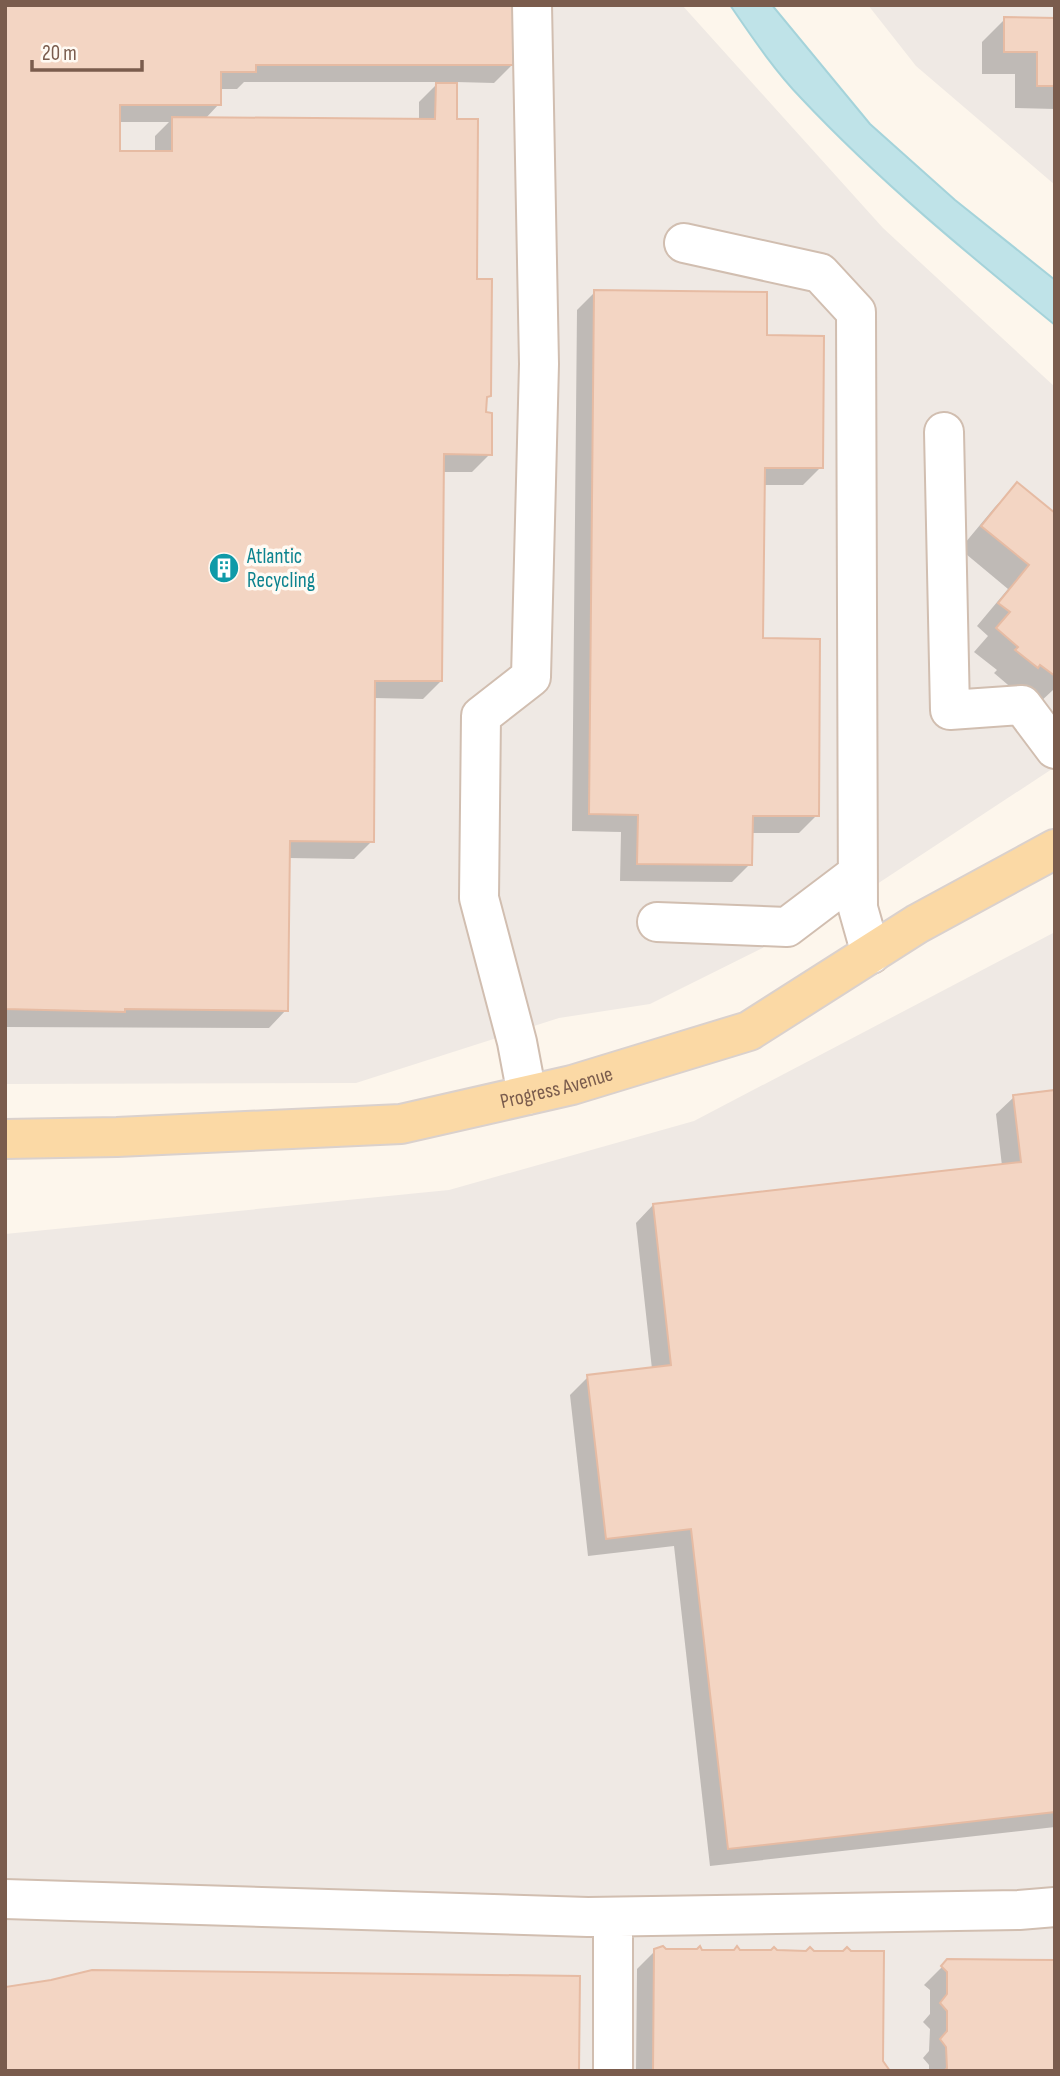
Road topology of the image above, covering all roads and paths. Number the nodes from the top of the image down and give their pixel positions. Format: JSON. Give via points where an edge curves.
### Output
{"nodes":[{"id":1,"x":532,"y":5,"type":"edge"},
{"id":2,"x":684,"y":243,"type":"dead end"},
{"id":3,"x":944,"y":432,"type":"dead end"},
{"id":4,"x":1055,"y":749,"type":"edge"},
{"id":5,"x":1055,"y":849,"type":"edge"},
{"id":6,"x":857,"y":874,"type":"junction"},
{"id":7,"x":657,"y":922,"type":"dead end"},
{"id":8,"x":871,"y":954,"type":"junction"},
{"id":9,"x":527,"y":1095,"type":"junction"},
{"id":10,"x":5,"y":1139,"type":"edge"},
{"id":11,"x":5,"y":1899,"type":"edge"},
{"id":12,"x":1055,"y":1907,"type":"edge"},
{"id":13,"x":613,"y":1917,"type":"junction"},
{"id":14,"x":613,"y":2071,"type":"edge"}],
"edges":[{"from":1,"to":9,"type":"lane","via":[[540,364],[531,677],[481,716],[479,898]]},
{"from":2,"to":6,"type":"lane","via":[[820,273],[856,312]]},
{"from":3,"to":4,"type":"lane","via":[[950,710],[1022,705]]},
{"from":5,"to":8,"type":"main road","name":"Progress Avenue"},
{"from":6,"to":7,"type":"lane","via":[[787,927]]},
{"from":6,"to":8,"type":"lane","via":[[858,908]]},
{"from":8,"to":9,"type":"main road","name":"Progress Avenue","via":[[749,1031]]},
{"from":9,"to":10,"type":"main road","name":"Progress Avenue","via":[[401,1124]]},
{"from":11,"to":13,"type":"lane"},
{"from":12,"to":13,"type":"lane"},
{"from":13,"to":14,"type":"lane"}]}
